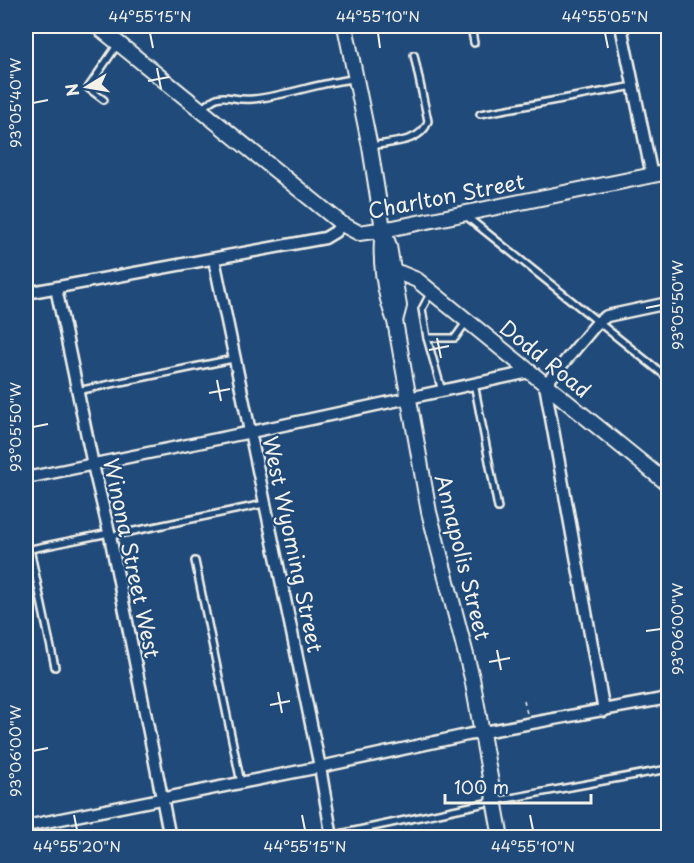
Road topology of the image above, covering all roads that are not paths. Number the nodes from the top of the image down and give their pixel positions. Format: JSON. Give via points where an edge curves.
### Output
{"nodes":[{"id":1,"x":98,"y":26,"type":"edge"},
{"id":2,"x":345,"y":26,"type":"edge"},
{"id":3,"x":471,"y":26,"type":"edge"},
{"id":4,"x":621,"y":26,"type":"edge"},
{"id":5,"x":119,"y":43,"type":"junction"},
{"id":6,"x":474,"y":43,"type":"dead end"},
{"id":7,"x":414,"y":55,"type":"dead end"},
{"id":8,"x":356,"y":79,"type":"junction"},
{"id":9,"x":634,"y":86,"type":"junction"},
{"id":10,"x":104,"y":100,"type":"dead end"},
{"id":11,"x":202,"y":109,"type":"junction"},
{"id":12,"x":480,"y":114,"type":"dead end"},
{"id":13,"x":370,"y":147,"type":"junction"},
{"id":14,"x":669,"y":172,"type":"edge"},
{"id":15,"x":652,"y":176,"type":"junction"},
{"id":16,"x":462,"y":213,"type":"junction"},
{"id":17,"x":342,"y":224,"type":"junction"},
{"id":18,"x":382,"y":229,"type":"junction"},
{"id":19,"x":214,"y":259,"type":"junction"},
{"id":20,"x":394,"y":275,"type":"junction"},
{"id":21,"x":56,"y":288,"type":"junction"},
{"id":22,"x":431,"y":292,"type":"junction"},
{"id":23,"x":26,"y":293,"type":"edge"},
{"id":24,"x":669,"y":303,"type":"edge"},
{"id":25,"x":395,"y":321,"type":"junction"},
{"id":26,"x":467,"y":321,"type":"junction"},
{"id":27,"x":598,"y":322,"type":"junction"},
{"id":28,"x":427,"y":338,"type":"junction"},
{"id":29,"x":233,"y":359,"type":"junction"},
{"id":30,"x":529,"y":372,"type":"junction"},
{"id":31,"x":669,"y":378,"type":"edge"},
{"id":32,"x":474,"y":383,"type":"junction"},
{"id":33,"x":545,"y":385,"type":"junction"},
{"id":34,"x":77,"y":391,"type":"junction"},
{"id":35,"x":442,"y":391,"type":"junction"},
{"id":36,"x":409,"y":398,"type":"junction"},
{"id":37,"x":251,"y":432,"type":"junction"},
{"id":38,"x":93,"y":465,"type":"junction"},
{"id":39,"x":26,"y":478,"type":"edge"},
{"id":40,"x":669,"y":484,"type":"edge"},
{"id":41,"x":266,"y":504,"type":"junction"},
{"id":42,"x":498,"y":508,"type":"dead end"},
{"id":43,"x":110,"y":535,"type":"junction"},
{"id":44,"x":28,"y":550,"type":"edge"},
{"id":45,"x":195,"y":561,"type":"dead end"},
{"id":46,"x":55,"y":667,"type":"dead end"},
{"id":47,"x":668,"y":701,"type":"edge"},
{"id":48,"x":604,"y":711,"type":"junction"},
{"id":49,"x":482,"y":732,"type":"junction"},
{"id":50,"x":320,"y":767,"type":"junction"},
{"id":51,"x":669,"y":769,"type":"edge"},
{"id":52,"x":241,"y":783,"type":"junction"},
{"id":53,"x":163,"y":797,"type":"junction"},
{"id":54,"x":495,"y":801,"type":"junction"},
{"id":55,"x":26,"y":826,"type":"edge"},
{"id":56,"x":170,"y":837,"type":"edge"},
{"id":57,"x":328,"y":837,"type":"edge"},
{"id":58,"x":501,"y":837,"type":"edge"}],
"edges":[{"from":1,"to":5,"type":"street"},
{"from":2,"to":8,"type":"street","name":"Annapolis Street"},
{"from":3,"to":6,"type":"lane"},
{"from":4,"to":9,"type":"street"},
{"from":5,"to":10,"type":"lane","via":[[88,88]]},
{"from":5,"to":11,"type":"street"},
{"from":7,"to":13,"type":"lane","via":[[427,126],[412,138]]},
{"from":8,"to":11,"type":"lane","via":[[250,100],[219,96]]},
{"from":8,"to":13,"type":"street","name":"Annapolis Street"},
{"from":9,"to":12,"type":"lane"},
{"from":9,"to":15,"type":"street"},
{"from":11,"to":17,"type":"street"},
{"from":13,"to":18,"type":"street","name":"Annapolis Street"},
{"from":14,"to":15,"type":"street","name":"Charlton Street"},
{"from":15,"to":16,"type":"street","name":"Charlton Street"},
{"from":16,"to":18,"type":"street","name":"Charlton Street"},
{"from":16,"to":27,"type":"lane"},
{"from":17,"to":18,"type":"street","name":"Charlton Street","via":[[359,233]]},
{"from":17,"to":19,"type":"street","name":"Charlton Street","via":[[325,238]]},
{"from":18,"to":20,"type":"street","name":"Annapolis Street"},
{"from":18,"to":25,"type":"street","name":"Annapolis Street","via":[[380,252]]},
{"from":19,"to":21,"type":"street","name":"Charlton Street"},
{"from":19,"to":29,"type":"street","name":"West Wyoming Street"},
{"from":20,"to":22,"type":"street","name":"Dodd Road","via":[[400,273],[417,280]]},
{"from":20,"to":25,"type":"street","name":"Annapolis Street","via":[[399,306]]},
{"from":21,"to":23,"type":"street","name":"Charlton Street"},
{"from":21,"to":34,"type":"street","name":"Winona Street West"},
{"from":22,"to":26,"type":"street","name":"Dodd Road"},
{"from":22,"to":28,"type":"lane","via":[[422,309]]},
{"from":24,"to":27,"type":"street","via":[[608,316]]},
{"from":25,"to":36,"type":"street","name":"Annapolis Street"},
{"from":26,"to":28,"type":"lane","via":[[455,338]]},
{"from":26,"to":30,"type":"street","name":"Dodd Road"},
{"from":27,"to":31,"type":"lane"},
{"from":27,"to":33,"type":"street"},
{"from":28,"to":35,"type":"lane"},
{"from":29,"to":34,"type":"lane"},
{"from":29,"to":37,"type":"street","name":"West Wyoming Street"},
{"from":30,"to":32,"type":"street"},
{"from":30,"to":33,"type":"street","name":"Dodd Road"},
{"from":32,"to":35,"type":"street"},
{"from":32,"to":42,"type":"lane"},
{"from":33,"to":40,"type":"street","name":"Dodd Road"},
{"from":33,"to":48,"type":"street"},
{"from":34,"to":38,"type":"street","name":"Winona Street West"},
{"from":35,"to":36,"type":"street"},
{"from":36,"to":37,"type":"street"},
{"from":36,"to":49,"type":"street","name":"Annapolis Street","via":[[429,512],[464,644]]},
{"from":37,"to":38,"type":"street"},
{"from":37,"to":41,"type":"street","name":"West Wyoming Street"},
{"from":38,"to":39,"type":"street"},
{"from":38,"to":43,"type":"street","name":"Winona Street West"},
{"from":41,"to":43,"type":"lane"},
{"from":41,"to":50,"type":"street","name":"West Wyoming Street"},
{"from":43,"to":44,"type":"lane"},
{"from":43,"to":53,"type":"street","name":"Winona Street West"},
{"from":44,"to":46,"type":"lane"},
{"from":45,"to":52,"type":"lane"},
{"from":47,"to":48,"type":"street"},
{"from":48,"to":49,"type":"street"},
{"from":49,"to":50,"type":"street"},
{"from":49,"to":54,"type":"street","name":"Annapolis Street"},
{"from":50,"to":52,"type":"street"},
{"from":50,"to":57,"type":"street","name":"West Wyoming Street"},
{"from":51,"to":54,"type":"lane"},
{"from":52,"to":53,"type":"street"},
{"from":53,"to":55,"type":"street"},
{"from":53,"to":56,"type":"street","name":"Winona Street West"},
{"from":54,"to":57,"type":"lane"},
{"from":54,"to":58,"type":"street","name":"Annapolis Street"}]}
